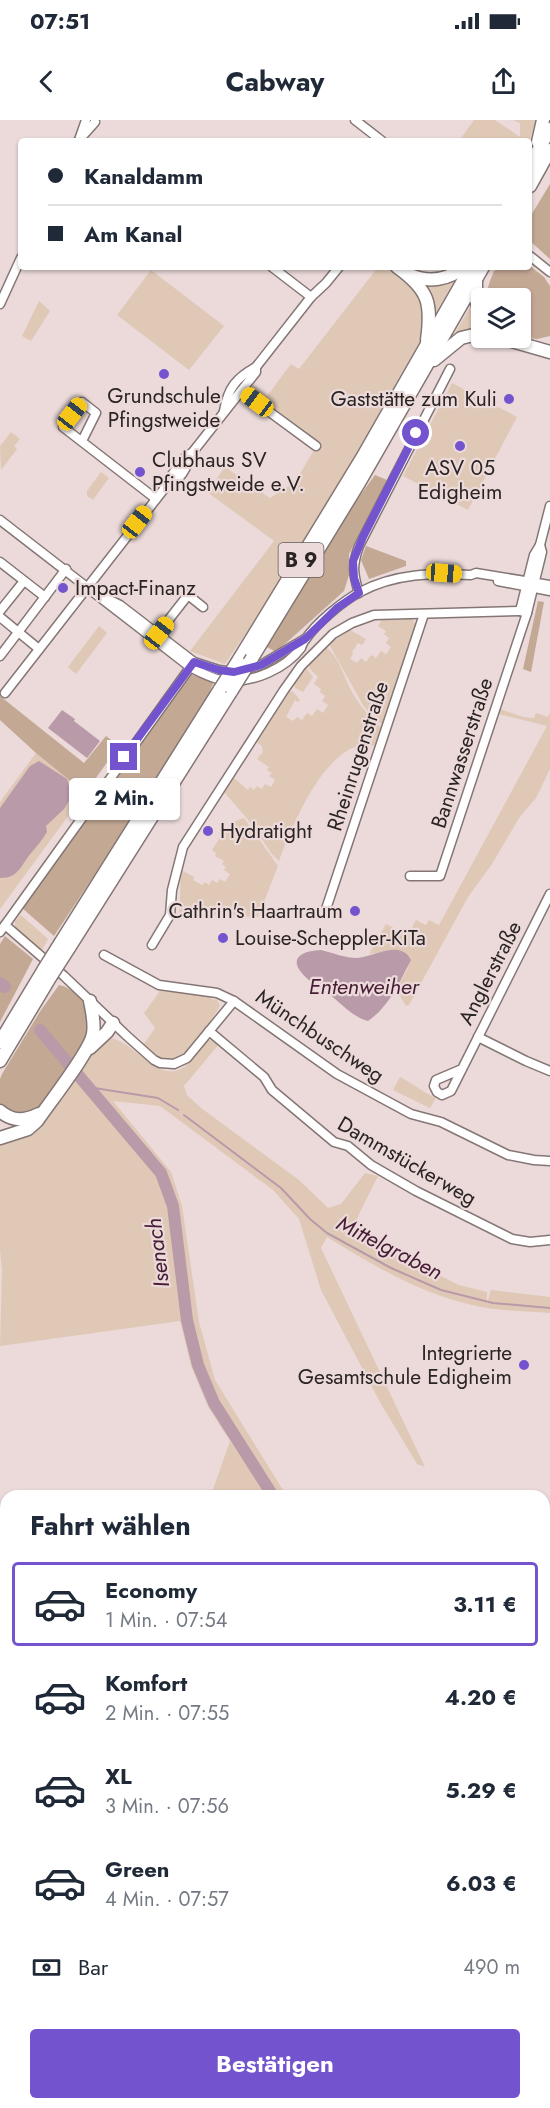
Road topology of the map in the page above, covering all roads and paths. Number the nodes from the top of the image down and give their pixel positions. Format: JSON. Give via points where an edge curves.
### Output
{"nodes":[{"id":1,"x":355,"y":120,"type":"edge"},
{"id":2,"x":543,"y":120,"type":"edge"},
{"id":3,"x":93,"y":121,"type":"edge"},
{"id":4,"x":550,"y":129,"type":"edge"},
{"id":5,"x":80,"y":138,"type":"edge"},
{"id":6,"x":378,"y":138,"type":"edge"},
{"id":7,"x":550,"y":150,"type":"edge"},
{"id":8,"x":536,"y":153,"type":"junction"},
{"id":9,"x":550,"y":160,"type":"edge"},
{"id":10,"x":533,"y":169,"type":"edge"},
{"id":11,"x":532,"y":257,"type":"edge"},
{"id":12,"x":18,"y":265,"type":"edge"},
{"id":13,"x":276,"y":270,"type":"edge"},
{"id":14,"x":337,"y":270,"type":"edge"},
{"id":15,"x":402,"y":270,"type":"edge"},
{"id":16,"x":460,"y":270,"type":"edge"},
{"id":17,"x":469,"y":270,"type":"edge"},
{"id":18,"x":481,"y":270,"type":"edge"},
{"id":19,"x":550,"y":272,"type":"edge"},
{"id":20,"x":476,"y":279,"type":"junction"},
{"id":21,"x":476,"y":288,"type":"edge"},
{"id":22,"x":310,"y":297,"type":"junction"},
{"id":23,"x":0,"y":304,"type":"edge"},
{"id":24,"x":471,"y":336,"type":"edge"},
{"id":25,"x":531,"y":342,"type":"edge"},
{"id":26,"x":531,"y":342,"type":"edge"},
{"id":27,"x":549,"y":345,"type":"edge"},
{"id":28,"x":425,"y":347,"type":"junction"},
{"id":29,"x":427,"y":366,"type":"junction"},
{"id":30,"x":256,"y":367,"type":"junction"},
{"id":31,"x":450,"y":369,"type":"dead end"},
{"id":32,"x":242,"y":391,"type":"junction"},
{"id":33,"x":224,"y":411,"type":"junction"},
{"id":34,"x":82,"y":441,"type":"junction"},
{"id":35,"x":316,"y":446,"type":"dead end"},
{"id":36,"x":156,"y":498,"type":"junction"},
{"id":37,"x":550,"y":506,"type":"edge"},
{"id":38,"x":0,"y":520,"type":"edge"},
{"id":39,"x":0,"y":562,"type":"edge"},
{"id":40,"x":66,"y":569,"type":"junction"},
{"id":41,"x":24,"y":581,"type":"junction"},
{"id":42,"x":531,"y":584,"type":"junction"},
{"id":43,"x":550,"y":585,"type":"edge"},
{"id":44,"x":88,"y":586,"type":"junction"},
{"id":45,"x":550,"y":591,"type":"edge"},
{"id":46,"x":359,"y":593,"type":"junction"},
{"id":47,"x":45,"y":597,"type":"junction"},
{"id":48,"x":203,"y":607,"type":"dead end"},
{"id":49,"x":0,"y":611,"type":"edge"},
{"id":50,"x":524,"y":612,"type":"junction"},
{"id":51,"x":424,"y":614,"type":"junction"},
{"id":52,"x":0,"y":617,"type":"edge"},
{"id":53,"x":18,"y":633,"type":"junction"},
{"id":54,"x":156,"y":636,"type":"junction"},
{"id":55,"x":305,"y":639,"type":"junction"},
{"id":56,"x":39,"y":649,"type":"junction"},
{"id":57,"x":0,"y":656,"type":"edge"},
{"id":58,"x":192,"y":664,"type":"junction"},
{"id":59,"x":236,"y":666,"type":"junction"},
{"id":60,"x":226,"y":687,"type":"junction"},
{"id":61,"x":5,"y":693,"type":"dead end"},
{"id":62,"x":410,"y":876,"type":"dead end"},
{"id":63,"x":550,"y":895,"type":"edge"},
{"id":64,"x":326,"y":909,"type":"dead end"},
{"id":65,"x":2,"y":928,"type":"edge"},
{"id":66,"x":152,"y":945,"type":"dead end"},
{"id":67,"x":104,"y":955,"type":"dead end"},
{"id":68,"x":48,"y":973,"type":"junction"},
{"id":69,"x":232,"y":1000,"type":"junction"},
{"id":70,"x":90,"y":1001,"type":"junction"},
{"id":71,"x":113,"y":1023,"type":"junction"},
{"id":72,"x":209,"y":1031,"type":"junction"},
{"id":73,"x":93,"y":1036,"type":"junction"},
{"id":74,"x":478,"y":1037,"type":"junction"},
{"id":75,"x":0,"y":1042,"type":"edge"},
{"id":76,"x":80,"y":1059,"type":"junction"},
{"id":77,"x":0,"y":1061,"type":"edge"},
{"id":78,"x":462,"y":1068,"type":"dead end"},
{"id":79,"x":550,"y":1071,"type":"edge"},
{"id":80,"x":0,"y":1111,"type":"edge"},
{"id":81,"x":43,"y":1113,"type":"junction"},
{"id":82,"x":0,"y":1138,"type":"edge"},
{"id":83,"x":550,"y":1161,"type":"edge"},
{"id":84,"x":550,"y":1240,"type":"edge"}],
"edges":[{"from":1,"to":6,"type":"street"},
{"from":2,"to":8,"type":"highway"},
{"from":3,"to":5,"type":"street"},
{"from":4,"to":8,"type":"highway"},
{"from":7,"to":10,"type":"highway"},
{"from":8,"to":10,"type":"highway"},
{"from":9,"to":10,"type":"highway"},
{"from":11,"to":19,"type":"street"},
{"from":12,"to":23,"type":"street"},
{"from":13,"to":22,"type":"street"},
{"from":14,"to":22,"type":"street"},
{"from":15,"to":16,"type":"highway","number":"B 9","via":[[426,280],[441,279]]},
{"from":15,"to":28,"type":"highway","number":"B 9","via":[[428,302]]},
{"from":17,"to":28,"type":"highway","number":"B 9"},
{"from":18,"to":20,"type":"highway","number":"B 9"},
{"from":20,"to":21,"type":"highway"},
{"from":20,"to":29,"type":"highway","number":"B 9"},
{"from":22,"to":30,"type":"street"},
{"from":24,"to":29,"type":"highway","number":"B 9","via":[[461,338]]},
{"from":25,"to":27,"type":"highway"},
{"from":26,"to":27,"type":"highway"},
{"from":28,"to":59,"type":"highway","number":"B 9"},
{"from":29,"to":60,"type":"highway","number":"B 9","bridge":true,"via":[[252,658]]},
{"from":30,"to":32,"type":"street"},
{"from":30,"to":33,"type":"street","via":[[242,375],[227,394]]},
{"from":31,"to":46,"type":"street","via":[[359,546],[353,561]]},
{"from":32,"to":33,"type":"street"},
{"from":32,"to":35,"type":"street"},
{"from":33,"to":36,"type":"street","via":[[192,453],[186,471]]},
{"from":34,"to":34,"type":"street","via":[[96,413],[82,402],[63,427]]},
{"from":34,"to":36,"type":"street"},
{"from":36,"to":44,"type":"street"},
{"from":37,"to":42,"type":"street","name":"Bannwasserstraße","via":[[534,555]]},
{"from":38,"to":40,"type":"street"},
{"from":39,"to":41,"type":"street"},
{"from":40,"to":44,"type":"street"},
{"from":40,"to":47,"type":"street"},
{"from":41,"to":47,"type":"street"},
{"from":41,"to":49,"type":"street"},
{"from":42,"to":43,"type":"street"},
{"from":42,"to":45,"type":"street"},
{"from":42,"to":46,"type":"street","via":[[438,573],[382,582]]},
{"from":42,"to":50,"type":"street","name":"Bannwasserstraße"},
{"from":44,"to":54,"type":"street"},
{"from":44,"to":56,"type":"street"},
{"from":46,"to":55,"type":"street"},
{"from":47,"to":53,"type":"street"},
{"from":48,"to":54,"type":"street","via":[[188,595]]},
{"from":50,"to":51,"type":"street"},
{"from":50,"to":62,"type":"street","name":"Bannwasserstraße","via":[[440,876]]},
{"from":51,"to":64,"type":"street","name":"Rheinrugenstraße"},
{"from":51,"to":66,"type":"street","via":[[374,615],[352,623],[333,634],[295,674],[183,848],[170,915]]},
{"from":52,"to":53,"type":"street"},
{"from":53,"to":56,"type":"street"},
{"from":53,"to":57,"type":"street"},
{"from":54,"to":58,"type":"street"},
{"from":55,"to":59,"type":"street","via":[[254,668]]},
{"from":55,"to":60,"type":"street","via":[[273,670]]},
{"from":56,"to":61,"type":"street"},
{"from":58,"to":59,"type":"street","via":[[219,670]]},
{"from":58,"to":60,"type":"street"},
{"from":58,"to":65,"type":"street"},
{"from":59,"to":60,"type":"highway","number":"B 9","bridge":true},
{"from":60,"to":68,"type":"highway","number":"B 9","bridge":true},
{"from":63,"to":74,"type":"street","name":"Anglerstraße"},
{"from":65,"to":70,"type":"street"},
{"from":67,"to":69,"type":"street","name":"Münchbuschweg","via":[[159,985],[217,993]]},
{"from":68,"to":75,"type":"highway","number":"B 9"},
{"from":68,"to":77,"type":"highway","number":"B 9"},
{"from":69,"to":72,"type":"street"},
{"from":69,"to":83,"type":"street","name":"Münchbuschweg","via":[[337,1074],[411,1114],[441,1122],[508,1155]]},
{"from":70,"to":71,"type":"street"},
{"from":70,"to":73,"type":"highway"},
{"from":71,"to":72,"type":"street","via":[[154,1060],[166,1064],[187,1059]]},
{"from":71,"to":73,"type":"highway","via":[[103,1025]]},
{"from":71,"to":76,"type":"highway"},
{"from":72,"to":84,"type":"street","name":"Dammstückerweg","via":[[334,1142],[348,1146],[371,1165],[512,1239]]},
{"from":73,"to":76,"type":"highway"},
{"from":74,"to":78,"type":"street","name":"Anglerstraße"},
{"from":74,"to":79,"type":"street"},
{"from":76,"to":81,"type":"highway"},
{"from":80,"to":81,"type":"highway","via":[[23,1120]]},
{"from":81,"to":82,"type":"highway","via":[[28,1129]]}]}
